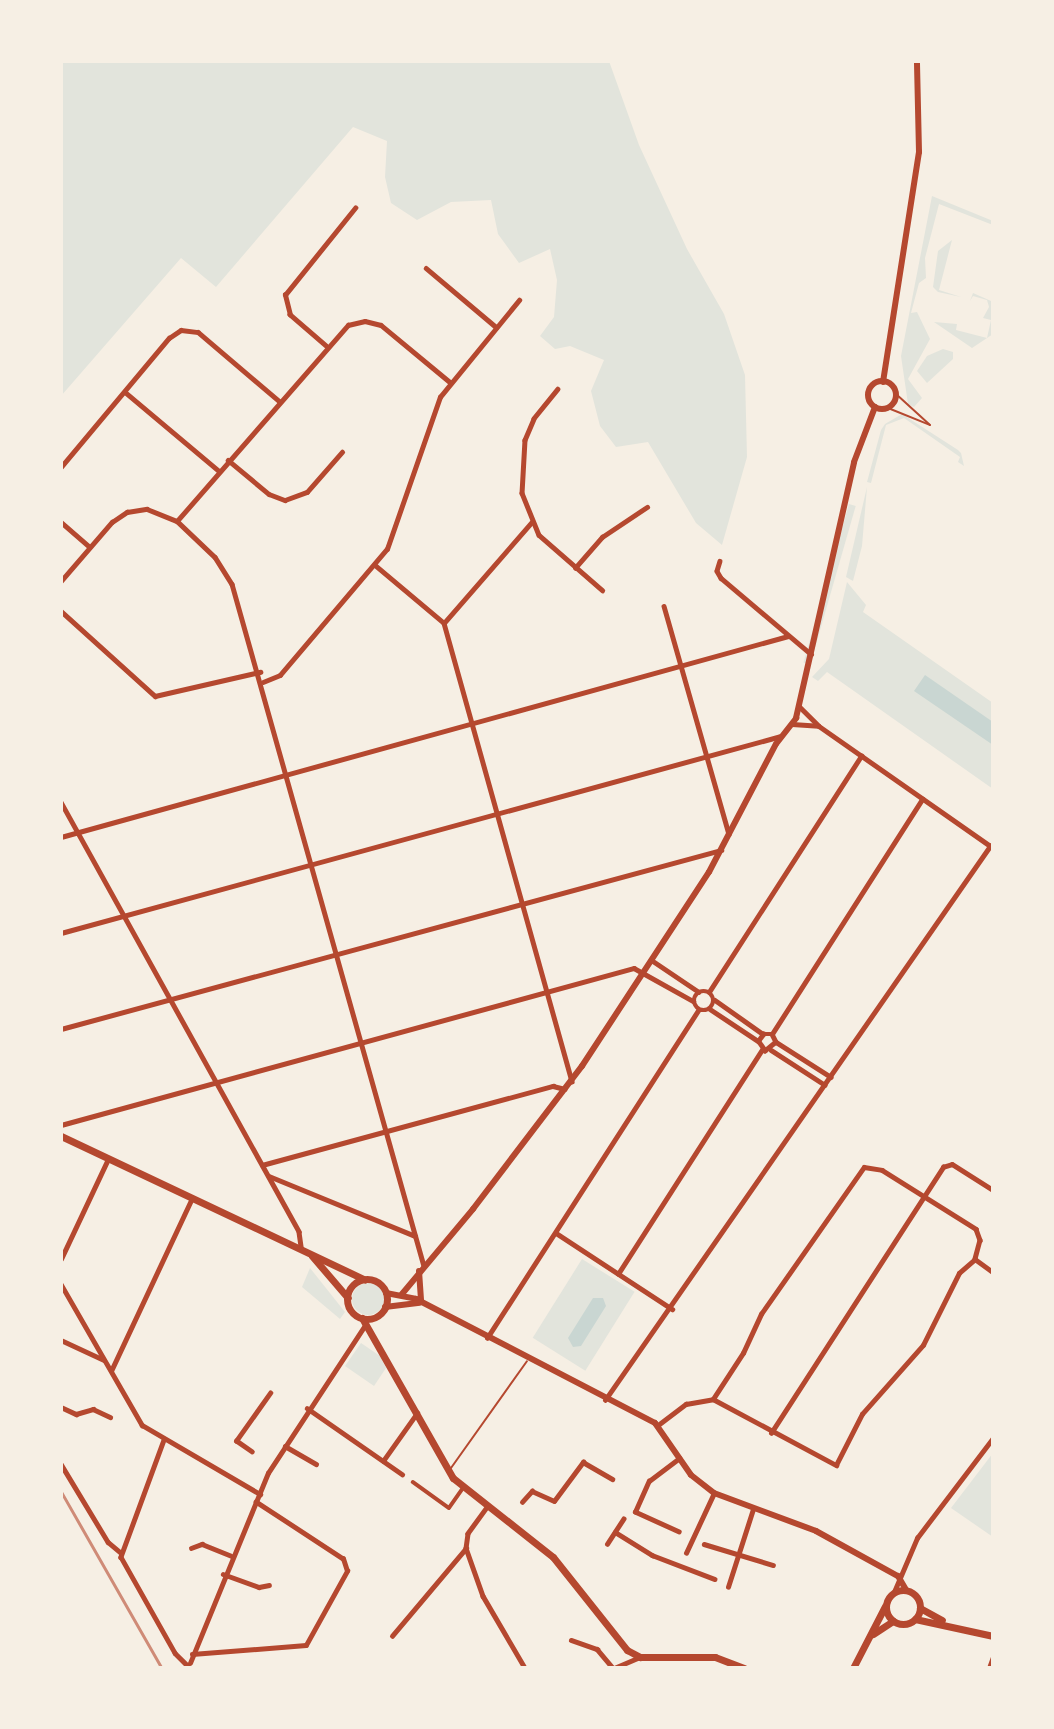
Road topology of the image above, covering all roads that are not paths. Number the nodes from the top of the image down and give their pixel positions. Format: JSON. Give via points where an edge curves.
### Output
{"nodes":[{"id":1,"x":917,"y":61,"type":"edge"},
{"id":2,"x":355,"y":208,"type":"dead end"},
{"id":3,"x":426,"y":268,"type":"dead end"},
{"id":4,"x":519,"y":300,"type":"dead end"},
{"id":5,"x":496,"y":327,"type":"junction"},
{"id":6,"x":326,"y":346,"type":"junction"},
{"id":7,"x":450,"y":382,"type":"junction"},
{"id":8,"x":883,"y":382,"type":"junction"},
{"id":9,"x":558,"y":389,"type":"dead end"},
{"id":10,"x":125,"y":392,"type":"junction"},
{"id":11,"x":895,"y":394,"type":"junction"},
{"id":12,"x":279,"y":401,"type":"junction"},
{"id":13,"x":875,"y":407,"type":"junction"},
{"id":14,"x":888,"y":408,"type":"junction"},
{"id":15,"x":342,"y":452,"type":"dead end"},
{"id":16,"x":228,"y":460,"type":"junction"},
{"id":17,"x":61,"y":467,"type":"edge"},
{"id":18,"x":219,"y":471,"type":"junction"},
{"id":19,"x":647,"y":508,"type":"dead end"},
{"id":20,"x":177,"y":520,"type":"junction"},
{"id":21,"x":61,"y":522,"type":"edge"},
{"id":22,"x":531,"y":523,"type":"junction"},
{"id":23,"x":90,"y":547,"type":"junction"},
{"id":24,"x":720,"y":561,"type":"dead end"},
{"id":25,"x":375,"y":565,"type":"junction"},
{"id":26,"x":575,"y":568,"type":"junction"},
{"id":27,"x":61,"y":581,"type":"edge"},
{"id":28,"x":602,"y":590,"type":"dead end"},
{"id":29,"x":664,"y":606,"type":"dead end"},
{"id":30,"x":61,"y":611,"type":"edge"},
{"id":31,"x":444,"y":623,"type":"junction"},
{"id":32,"x":788,"y":636,"type":"junction"},
{"id":33,"x":811,"y":654,"type":"junction"},
{"id":34,"x":681,"y":665,"type":"junction"},
{"id":35,"x":260,"y":672,"type":"junction"},
{"id":36,"x":263,"y":682,"type":"junction"},
{"id":37,"x":799,"y":705,"type":"junction"},
{"id":38,"x":471,"y":724,"type":"junction"},
{"id":39,"x":792,"y":724,"type":"junction"},
{"id":40,"x":819,"y":726,"type":"junction"},
{"id":41,"x":781,"y":736,"type":"junction"},
{"id":42,"x":706,"y":756,"type":"junction"},
{"id":43,"x":862,"y":756,"type":"junction"},
{"id":44,"x":288,"y":774,"type":"junction"},
{"id":45,"x":922,"y":799,"type":"junction"},
{"id":46,"x":61,"y":802,"type":"edge"},
{"id":47,"x":496,"y":813,"type":"junction"},
{"id":48,"x":78,"y":832,"type":"junction"},
{"id":49,"x":729,"y":834,"type":"junction"},
{"id":50,"x":61,"y":837,"type":"edge"},
{"id":51,"x":991,"y":847,"type":"edge"},
{"id":52,"x":721,"y":850,"type":"junction"},
{"id":53,"x":312,"y":864,"type":"junction"},
{"id":54,"x":520,"y":902,"type":"junction"},
{"id":55,"x":124,"y":916,"type":"junction"},
{"id":56,"x":61,"y":933,"type":"edge"},
{"id":57,"x":337,"y":953,"type":"junction"},
{"id":58,"x":653,"y":961,"type":"junction"},
{"id":59,"x":644,"y":972,"type":"junction"},
{"id":60,"x":545,"y":992,"type":"junction"},
{"id":61,"x":699,"y":992,"type":"junction"},
{"id":62,"x":709,"y":992,"type":"junction"},
{"id":63,"x":170,"y":999,"type":"junction"},
{"id":64,"x":714,"y":1000,"type":"junction"},
{"id":65,"x":694,"y":1001,"type":"junction"},
{"id":66,"x":709,"y":1009,"type":"junction"},
{"id":67,"x":698,"y":1010,"type":"junction"},
{"id":68,"x":61,"y":1029,"type":"edge"},
{"id":69,"x":763,"y":1034,"type":"junction"},
{"id":70,"x":772,"y":1034,"type":"junction"},
{"id":71,"x":758,"y":1041,"type":"junction"},
{"id":72,"x":776,"y":1042,"type":"junction"},
{"id":73,"x":363,"y":1043,"type":"junction"},
{"id":74,"x":762,"y":1050,"type":"junction"},
{"id":75,"x":771,"y":1050,"type":"junction"},
{"id":76,"x":831,"y":1077,"type":"junction"},
{"id":77,"x":572,"y":1081,"type":"junction"},
{"id":78,"x":215,"y":1082,"type":"junction"},
{"id":79,"x":825,"y":1086,"type":"junction"},
{"id":80,"x":566,"y":1089,"type":"junction"},
{"id":81,"x":61,"y":1125,"type":"edge"},
{"id":82,"x":387,"y":1132,"type":"junction"},
{"id":83,"x":61,"y":1136,"type":"edge"},
{"id":84,"x":109,"y":1158,"type":"junction"},
{"id":85,"x":262,"y":1165,"type":"junction"},
{"id":86,"x":268,"y":1175,"type":"junction"},
{"id":87,"x":993,"y":1190,"type":"edge"},
{"id":88,"x":925,"y":1195,"type":"junction"},
{"id":89,"x":192,"y":1197,"type":"junction"},
{"id":90,"x":556,"y":1233,"type":"junction"},
{"id":91,"x":415,"y":1236,"type":"junction"},
{"id":92,"x":301,"y":1247,"type":"junction"},
{"id":93,"x":61,"y":1259,"type":"edge"},
{"id":94,"x":975,"y":1259,"type":"junction"},
{"id":95,"x":422,"y":1269,"type":"junction"},
{"id":96,"x":993,"y":1272,"type":"edge"},
{"id":97,"x":618,"y":1274,"type":"junction"},
{"id":98,"x":365,"y":1280,"type":"junction"},
{"id":99,"x":61,"y":1284,"type":"edge"},
{"id":100,"x":386,"y":1293,"type":"junction"},
{"id":101,"x":402,"y":1294,"type":"junction"},
{"id":102,"x":348,"y":1298,"type":"junction"},
{"id":103,"x":422,"y":1304,"type":"junction"},
{"id":104,"x":385,"y":1307,"type":"junction"},
{"id":105,"x":672,"y":1309,"type":"junction"},
{"id":106,"x":364,"y":1321,"type":"junction"},
{"id":107,"x":487,"y":1338,"type":"junction"},
{"id":108,"x":61,"y":1340,"type":"edge"},
{"id":109,"x":528,"y":1359,"type":"junction"},
{"id":110,"x":104,"y":1360,"type":"junction"},
{"id":111,"x":111,"y":1371,"type":"junction"},
{"id":112,"x":270,"y":1393,"type":"dead end"},
{"id":113,"x":713,"y":1399,"type":"junction"},
{"id":114,"x":605,"y":1400,"type":"junction"},
{"id":115,"x":61,"y":1407,"type":"edge"},
{"id":116,"x":307,"y":1408,"type":"junction"},
{"id":117,"x":417,"y":1413,"type":"junction"},
{"id":118,"x":110,"y":1417,"type":"dead end"},
{"id":119,"x":658,"y":1426,"type":"junction"},
{"id":120,"x":771,"y":1433,"type":"junction"},
{"id":121,"x":993,"y":1438,"type":"edge"},
{"id":122,"x":164,"y":1440,"type":"junction"},
{"id":123,"x":285,"y":1446,"type":"junction"},
{"id":124,"x":251,"y":1452,"type":"dead end"},
{"id":125,"x":679,"y":1458,"type":"junction"},
{"id":126,"x":383,"y":1461,"type":"junction"},
{"id":127,"x":61,"y":1464,"type":"edge"},
{"id":128,"x":316,"y":1464,"type":"dead end"},
{"id":129,"x":449,"y":1472,"type":"junction"},
{"id":130,"x":402,"y":1474,"type":"joint"},
{"id":131,"x":408,"y":1478,"type":"dead end"},
{"id":132,"x":612,"y":1479,"type":"dead end"},
{"id":133,"x":414,"y":1482,"type":"dead end"},
{"id":134,"x":463,"y":1488,"type":"junction"},
{"id":135,"x":714,"y":1493,"type":"junction"},
{"id":136,"x":260,"y":1494,"type":"junction"},
{"id":137,"x":522,"y":1502,"type":"dead end"},
{"id":138,"x":256,"y":1503,"type":"junction"},
{"id":139,"x":488,"y":1506,"type":"junction"},
{"id":140,"x":753,"y":1508,"type":"junction"},
{"id":141,"x":623,"y":1519,"type":"dead end"},
{"id":142,"x":615,"y":1532,"type":"junction"},
{"id":143,"x":679,"y":1532,"type":"dead end"},
{"id":144,"x":607,"y":1544,"type":"dead end"},
{"id":145,"x":704,"y":1544,"type":"dead end"},
{"id":146,"x":191,"y":1548,"type":"dead end"},
{"id":147,"x":466,"y":1548,"type":"junction"},
{"id":148,"x":121,"y":1553,"type":"junction"},
{"id":149,"x":686,"y":1553,"type":"dead end"},
{"id":150,"x":231,"y":1556,"type":"junction"},
{"id":151,"x":738,"y":1556,"type":"junction"},
{"id":152,"x":683,"y":1560,"type":"dead end"},
{"id":153,"x":773,"y":1565,"type":"dead end"},
{"id":154,"x":680,"y":1567,"type":"junction"},
{"id":155,"x":223,"y":1574,"type":"junction"},
{"id":156,"x":898,"y":1576,"type":"junction"},
{"id":157,"x":715,"y":1579,"type":"dead end"},
{"id":158,"x":269,"y":1584,"type":"dead end"},
{"id":159,"x":728,"y":1587,"type":"dead end"},
{"id":160,"x":906,"y":1590,"type":"junction"},
{"id":161,"x":894,"y":1592,"type":"junction"},
{"id":162,"x":885,"y":1605,"type":"junction"},
{"id":163,"x":920,"y":1608,"type":"junction"},
{"id":164,"x":915,"y":1619,"type":"junction"},
{"id":165,"x":893,"y":1621,"type":"junction"},
{"id":166,"x":946,"y":1622,"type":"junction"},
{"id":167,"x":392,"y":1636,"type":"dead end"},
{"id":168,"x":993,"y":1636,"type":"edge"},
{"id":169,"x":870,"y":1638,"type":"junction"},
{"id":170,"x":571,"y":1640,"type":"dead end"},
{"id":171,"x":627,"y":1650,"type":"junction"},
{"id":172,"x":192,"y":1654,"type":"junction"},
{"id":173,"x":640,"y":1657,"type":"junction"},
{"id":174,"x":993,"y":1657,"type":"edge"},
{"id":175,"x":626,"y":1661,"type":"junction"},
{"id":176,"x":190,"y":1665,"type":"edge"},
{"id":177,"x":740,"y":1667,"type":"edge"},
{"id":178,"x":525,"y":1668,"type":"edge"},
{"id":179,"x":613,"y":1668,"type":"edge"},
{"id":180,"x":853,"y":1668,"type":"edge"},
{"id":181,"x":989,"y":1668,"type":"edge"}],
"edges":[{"from":1,"to":8,"type":"main road","via":[[919,152]]},
{"from":2,"to":6,"type":"street","via":[[285,295],[290,315]]},
{"from":3,"to":5,"type":"street"},
{"from":4,"to":5,"type":"street"},
{"from":5,"to":7,"type":"street"},
{"from":6,"to":7,"type":"street","via":[[350,324],[374,322]]},
{"from":6,"to":12,"type":"street"},
{"from":7,"to":25,"type":"street","via":[[434,411],[394,537]]},
{"from":8,"to":11,"type":"main road"},
{"from":8,"to":13,"type":"main road","via":[[869,391]]},
{"from":9,"to":22,"type":"street","via":[[534,419],[522,455],[521,485]]},
{"from":10,"to":12,"type":"street","via":[[171,336],[187,329],[200,333]]},
{"from":10,"to":17,"type":"street"},
{"from":10,"to":18,"type":"street"},
{"from":11,"to":14,"type":"main road"},
{"from":11,"to":14,"type":"lane","via":[[930,425]]},
{"from":12,"to":16,"type":"street"},
{"from":13,"to":14,"type":"main road"},
{"from":13,"to":33,"type":"main road","via":[[854,462]]},
{"from":15,"to":16,"type":"street","via":[[307,492],[285,500],[269,494]]},
{"from":16,"to":18,"type":"street"},
{"from":18,"to":20,"type":"street"},
{"from":19,"to":26,"type":"street","via":[[602,537]]},
{"from":20,"to":23,"type":"street","via":[[157,511],[132,511],[112,522]]},
{"from":20,"to":35,"type":"street","via":[[209,550],[228,578]]},
{"from":21,"to":23,"type":"street"},
{"from":22,"to":26,"type":"street"},
{"from":22,"to":31,"type":"street"},
{"from":23,"to":27,"type":"street"},
{"from":24,"to":32,"type":"street","via":[[716,571],[721,578]]},
{"from":25,"to":31,"type":"street"},
{"from":25,"to":36,"type":"street","via":[[281,675]]},
{"from":26,"to":28,"type":"street"},
{"from":29,"to":34,"type":"street"},
{"from":30,"to":35,"type":"street","via":[[155,696]]},
{"from":31,"to":38,"type":"street"},
{"from":32,"to":33,"type":"street"},
{"from":32,"to":34,"type":"street"},
{"from":33,"to":37,"type":"main road"},
{"from":34,"to":38,"type":"street"},
{"from":34,"to":42,"type":"street"},
{"from":35,"to":36,"type":"street"},
{"from":36,"to":44,"type":"street"},
{"from":37,"to":39,"type":"main road"},
{"from":37,"to":40,"type":"street"},
{"from":38,"to":44,"type":"street"},
{"from":38,"to":47,"type":"street"},
{"from":39,"to":40,"type":"street"},
{"from":39,"to":41,"type":"main road"},
{"from":40,"to":43,"type":"street"},
{"from":41,"to":42,"type":"street"},
{"from":41,"to":49,"type":"main road"},
{"from":42,"to":47,"type":"street"},
{"from":42,"to":49,"type":"street"},
{"from":43,"to":45,"type":"street"},
{"from":43,"to":62,"type":"street"},
{"from":44,"to":48,"type":"street"},
{"from":44,"to":53,"type":"street"},
{"from":45,"to":51,"type":"street"},
{"from":45,"to":70,"type":"street"},
{"from":46,"to":48,"type":"street"},
{"from":47,"to":53,"type":"street"},
{"from":47,"to":54,"type":"street"},
{"from":48,"to":50,"type":"street"},
{"from":48,"to":55,"type":"street"},
{"from":49,"to":52,"type":"main road"},
{"from":51,"to":76,"type":"street"},
{"from":52,"to":54,"type":"street"},
{"from":52,"to":58,"type":"main road"},
{"from":53,"to":55,"type":"street"},
{"from":53,"to":57,"type":"street"},
{"from":54,"to":57,"type":"street"},
{"from":54,"to":60,"type":"street"},
{"from":55,"to":56,"type":"street"},
{"from":55,"to":63,"type":"street"},
{"from":57,"to":63,"type":"street"},
{"from":57,"to":73,"type":"street"},
{"from":58,"to":59,"type":"main road"},
{"from":58,"to":61,"type":"street"},
{"from":59,"to":60,"type":"street","via":[[634,968]]},
{"from":59,"to":65,"type":"street"},
{"from":59,"to":77,"type":"main road"},
{"from":60,"to":73,"type":"street"},
{"from":60,"to":77,"type":"street"},
{"from":61,"to":62,"type":"street"},
{"from":61,"to":65,"type":"street"},
{"from":62,"to":64,"type":"street"},
{"from":63,"to":68,"type":"street"},
{"from":63,"to":78,"type":"street"},
{"from":64,"to":66,"type":"street"},
{"from":64,"to":69,"type":"street"},
{"from":65,"to":67,"type":"street"},
{"from":66,"to":67,"type":"street"},
{"from":66,"to":71,"type":"street"},
{"from":67,"to":90,"type":"street"},
{"from":69,"to":70,"type":"street"},
{"from":69,"to":71,"type":"street"},
{"from":70,"to":72,"type":"street"},
{"from":71,"to":74,"type":"street"},
{"from":72,"to":75,"type":"street"},
{"from":72,"to":76,"type":"street"},
{"from":73,"to":78,"type":"street"},
{"from":73,"to":82,"type":"street"},
{"from":74,"to":75,"type":"street"},
{"from":74,"to":97,"type":"street"},
{"from":75,"to":79,"type":"street"},
{"from":76,"to":79,"type":"street"},
{"from":77,"to":80,"type":"main road"},
{"from":78,"to":81,"type":"street"},
{"from":78,"to":85,"type":"street"},
{"from":79,"to":105,"type":"street"},
{"from":80,"to":82,"type":"street","via":[[553,1086]]},
{"from":80,"to":95,"type":"main road"},
{"from":82,"to":85,"type":"street"},
{"from":82,"to":91,"type":"street"},
{"from":83,"to":84,"type":"main road"},
{"from":84,"to":89,"type":"main road"},
{"from":84,"to":93,"type":"street"},
{"from":85,"to":86,"type":"street"},
{"from":86,"to":91,"type":"street"},
{"from":86,"to":92,"type":"street","via":[[299,1232]]},
{"from":87,"to":88,"type":"street","via":[[949,1163]]},
{"from":88,"to":94,"type":"street","via":[[977,1230],[980,1240]]},
{"from":88,"to":113,"type":"street","via":[[875,1167],[861,1169],[761,1314],[743,1353]]},
{"from":88,"to":120,"type":"street"},
{"from":89,"to":92,"type":"main road"},
{"from":89,"to":111,"type":"street"},
{"from":90,"to":97,"type":"street"},
{"from":90,"to":107,"type":"street"},
{"from":91,"to":95,"type":"street"},
{"from":92,"to":98,"type":"main road"},
{"from":92,"to":102,"type":"main road","via":[[328,1271]]},
{"from":94,"to":96,"type":"street"},
{"from":94,"to":120,"type":"street","via":[[948,1288],[916,1356],[859,1418],[838,1463],[830,1465]]},
{"from":95,"to":101,"type":"main road"},
{"from":95,"to":103,"type":"main road"},
{"from":97,"to":105,"type":"street"},
{"from":98,"to":100,"type":"main road","via":[[380,1284]]},
{"from":98,"to":102,"type":"main road","via":[[353,1286]]},
{"from":99,"to":110,"type":"street"},
{"from":100,"to":101,"type":"main road"},
{"from":100,"to":104,"type":"main road"},
{"from":101,"to":103,"type":"main road"},
{"from":102,"to":106,"type":"main road","via":[[351,1309]]},
{"from":103,"to":104,"type":"main road"},
{"from":103,"to":107,"type":"main road"},
{"from":104,"to":106,"type":"main road"},
{"from":105,"to":114,"type":"street"},
{"from":106,"to":116,"type":"street"},
{"from":106,"to":117,"type":"main road"},
{"from":107,"to":109,"type":"main road"},
{"from":108,"to":110,"type":"street"},
{"from":109,"to":114,"type":"main road"},
{"from":109,"to":129,"type":"lane"},
{"from":110,"to":111,"type":"street"},
{"from":111,"to":122,"type":"street","via":[[139,1422]]},
{"from":112,"to":124,"type":"street","via":[[236,1441]]},
{"from":113,"to":119,"type":"street","via":[[686,1404]]},
{"from":113,"to":120,"type":"street"},
{"from":114,"to":119,"type":"main road"},
{"from":115,"to":118,"type":"street","via":[[76,1414],[93,1409]]},
{"from":116,"to":123,"type":"street"},
{"from":116,"to":126,"type":"street"},
{"from":117,"to":126,"type":"street"},
{"from":117,"to":129,"type":"main road"},
{"from":119,"to":125,"type":"main road"},
{"from":121,"to":156,"type":"street","via":[[926,1525]]},
{"from":122,"to":136,"type":"street"},
{"from":122,"to":148,"type":"street"},
{"from":123,"to":128,"type":"street"},
{"from":123,"to":136,"type":"street"},
{"from":125,"to":135,"type":"main road"},
{"from":125,"to":143,"type":"street","via":[[652,1477],[635,1512]]},
{"from":126,"to":130,"type":"street"},
{"from":127,"to":148,"type":"street","via":[[108,1542]]},
{"from":129,"to":134,"type":"main road"},
{"from":130,"to":131,"type":"street"},
{"from":132,"to":137,"type":"street","via":[[583,1462],[554,1502],[531,1491]]},
{"from":133,"to":134,"type":"street","via":[[449,1508]]},
{"from":134,"to":139,"type":"main road"},
{"from":135,"to":140,"type":"main road"},
{"from":135,"to":149,"type":"street"},
{"from":136,"to":138,"type":"street"},
{"from":138,"to":150,"type":"street"},
{"from":138,"to":172,"type":"street","via":[[343,1559],[347,1572],[306,1645]]},
{"from":139,"to":147,"type":"street","via":[[468,1534]]},
{"from":139,"to":171,"type":"main road","via":[[511,1517],[561,1565]]},
{"from":140,"to":151,"type":"street"},
{"from":140,"to":156,"type":"main road","via":[[803,1525]]},
{"from":141,"to":142,"type":"street"},
{"from":142,"to":144,"type":"street"},
{"from":142,"to":154,"type":"street"},
{"from":145,"to":151,"type":"street"},
{"from":146,"to":150,"type":"street","via":[[201,1544]]},
{"from":147,"to":167,"type":"street"},
{"from":147,"to":178,"type":"street","via":[[483,1596]]},
{"from":148,"to":176,"type":"street","via":[[176,1654]]},
{"from":150,"to":155,"type":"street"},
{"from":151,"to":153,"type":"street"},
{"from":151,"to":159,"type":"street"},
{"from":152,"to":154,"type":"street"},
{"from":154,"to":157,"type":"street"},
{"from":155,"to":158,"type":"street","via":[[259,1587]]},
{"from":155,"to":172,"type":"street"},
{"from":156,"to":160,"type":"main road"},
{"from":156,"to":161,"type":"street"},
{"from":160,"to":161,"type":"main road"},
{"from":160,"to":163,"type":"main road","via":[[915,1594]]},
{"from":161,"to":162,"type":"main road"},
{"from":162,"to":165,"type":"main road"},
{"from":162,"to":169,"type":"main road"},
{"from":163,"to":164,"type":"main road"},
{"from":163,"to":166,"type":"main road"},
{"from":164,"to":165,"type":"main road","via":[[904,1624]]},
{"from":164,"to":166,"type":"main road"},
{"from":165,"to":169,"type":"main road"},
{"from":166,"to":168,"type":"main road"},
{"from":169,"to":180,"type":"main road"},
{"from":170,"to":179,"type":"street","via":[[597,1648]]},
{"from":171,"to":173,"type":"main road"},
{"from":171,"to":175,"type":"street"},
{"from":172,"to":176,"type":"street"},
{"from":173,"to":175,"type":"street"},
{"from":173,"to":177,"type":"main road","via":[[715,1657]]},
{"from":174,"to":181,"type":"street"},
{"from":175,"to":179,"type":"street"}]}
